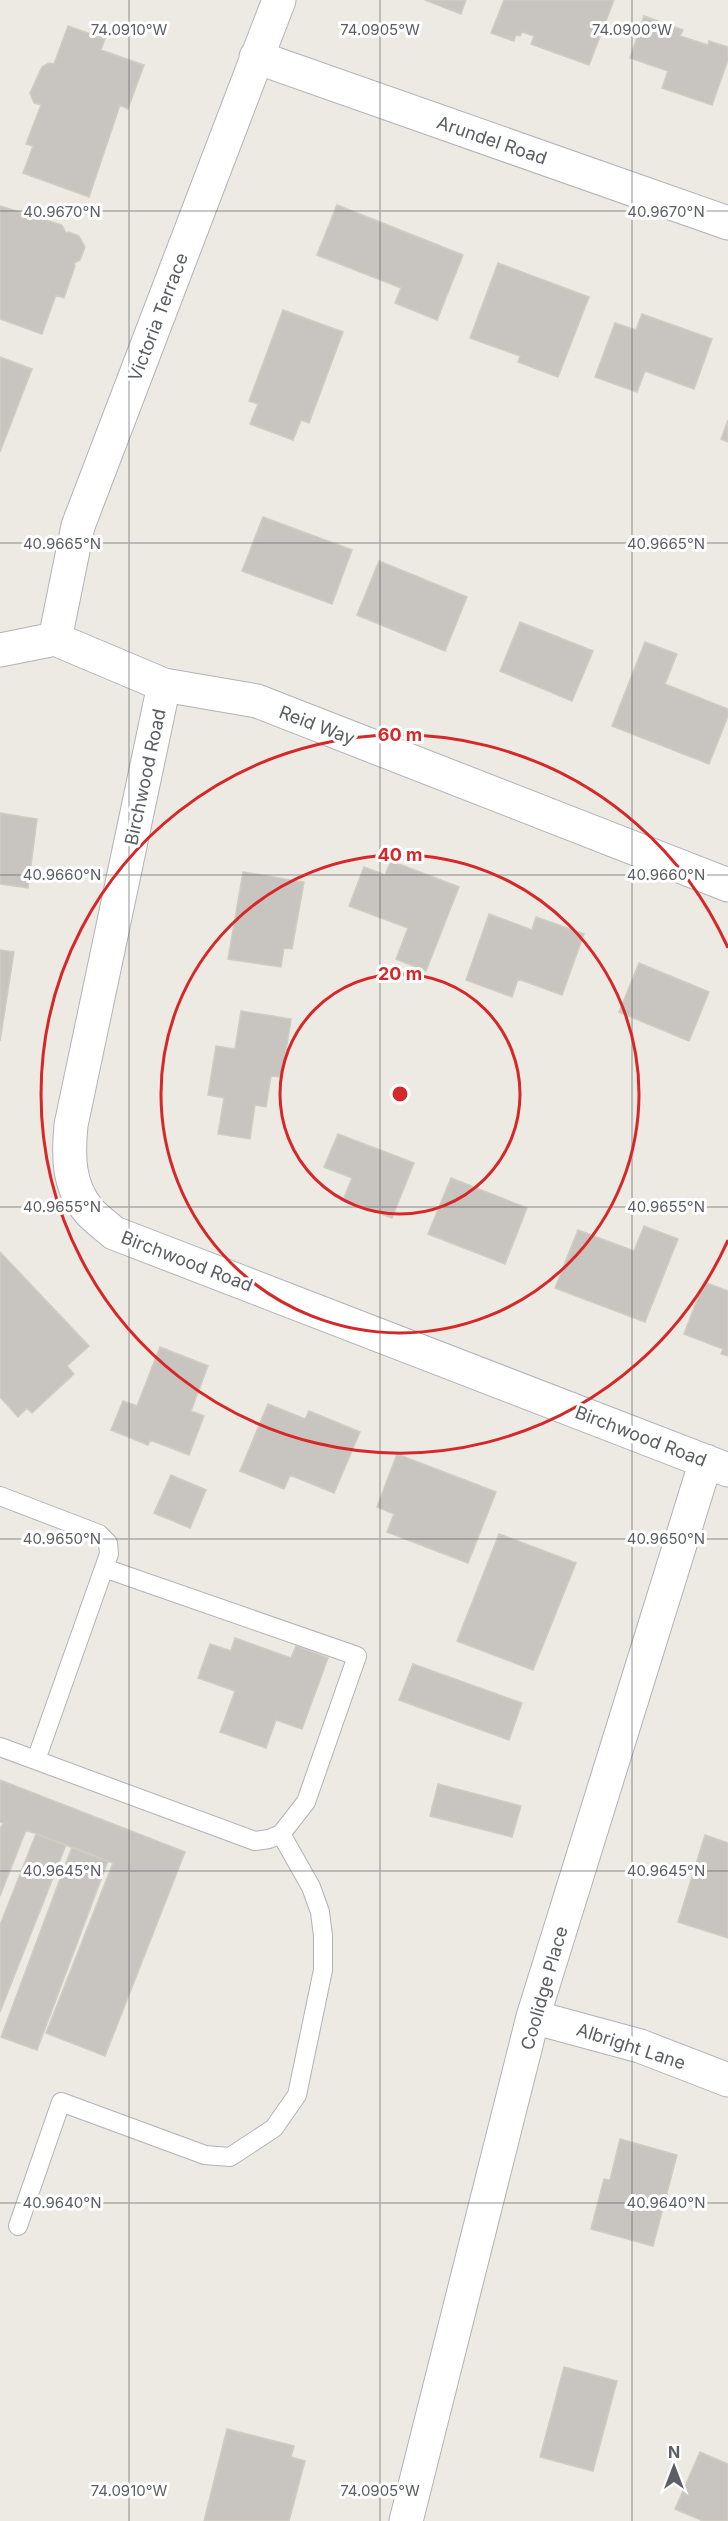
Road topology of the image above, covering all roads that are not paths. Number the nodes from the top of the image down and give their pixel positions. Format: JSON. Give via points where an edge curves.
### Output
{"nodes":[{"id":1,"x":279,"y":0,"type":"edge"},
{"id":2,"x":256,"y":57,"type":"junction"},
{"id":3,"x":728,"y":223,"type":"edge"},
{"id":4,"x":55,"y":639,"type":"junction"},
{"id":5,"x":0,"y":650,"type":"edge"},
{"id":6,"x":164,"y":685,"type":"junction"},
{"id":7,"x":728,"y":885,"type":"edge"},
{"id":8,"x":717,"y":1465,"type":"edge"},
{"id":9,"x":0,"y":1496,"type":"edge"},
{"id":10,"x":104,"y":1568,"type":"junction"},
{"id":11,"x":0,"y":1747,"type":"edge"},
{"id":12,"x":36,"y":1761,"type":"junction"},
{"id":13,"x":281,"y":1833,"type":"junction"},
{"id":14,"x":533,"y":2017,"type":"junction"},
{"id":15,"x":728,"y":2080,"type":"edge"},
{"id":16,"x":18,"y":2226,"type":"dead end"},
{"id":17,"x":406,"y":2521,"type":"edge"}],
"edges":[{"from":1,"to":2,"type":"street","name":"Victoria Terrace"},
{"from":2,"to":3,"type":"street","name":"Arundel Road"},
{"from":2,"to":4,"type":"street","name":"Victoria Terrace","via":[[78,526]]},
{"from":4,"to":5,"type":"street"},
{"from":4,"to":6,"type":"street","name":"Reid Way"},
{"from":6,"to":7,"type":"street","name":"Reid Way","via":[[256,701]]},
{"from":6,"to":8,"type":"street","name":"Birchwood Road","via":[[71,1125],[68,1154],[74,1185],[89,1211],[114,1233]]},
{"from":8,"to":14,"type":"street","name":"Coolidge Place"},
{"from":9,"to":10,"type":"lane","via":[[99,1533],[108,1543]]},
{"from":10,"to":12,"type":"lane"},
{"from":10,"to":13,"type":"lane","via":[[357,1656],[306,1802]]},
{"from":11,"to":12,"type":"lane"},
{"from":12,"to":13,"type":"lane","via":[[255,1841]]},
{"from":13,"to":16,"type":"lane","via":[[311,1887],[323,1936],[323,1970],[297,2095],[274,2128],[230,2157],[205,2155],[61,2102]]},
{"from":14,"to":15,"type":"street","name":"Albright Lane","via":[[640,2046]]},
{"from":14,"to":17,"type":"street","name":"Coolidge Place"}]}
